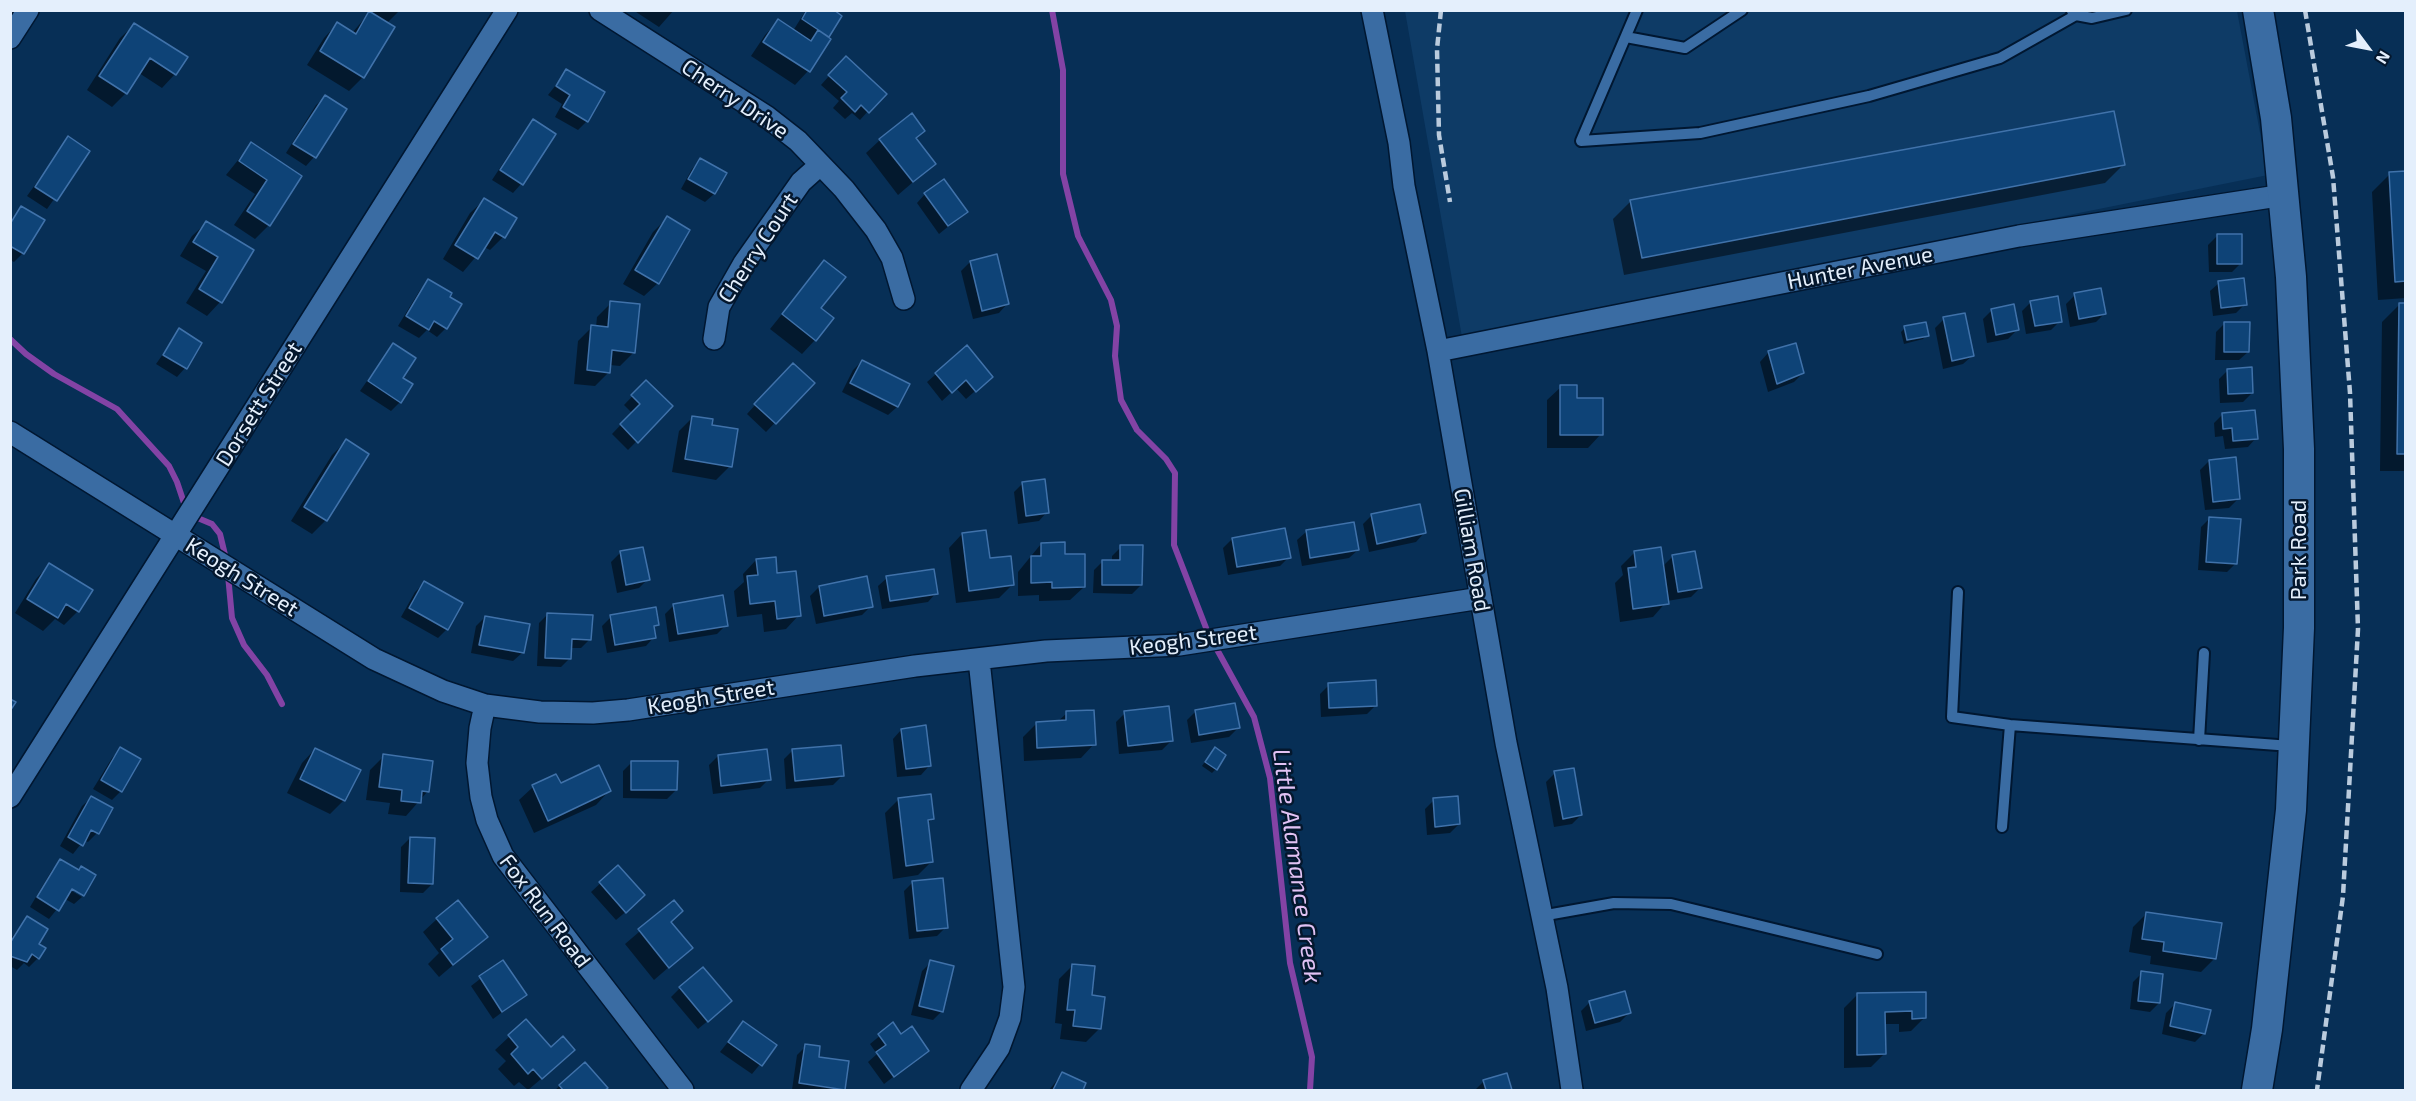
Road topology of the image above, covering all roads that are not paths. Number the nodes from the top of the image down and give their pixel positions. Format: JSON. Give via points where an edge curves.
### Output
{"nodes":[{"id":1,"x":28,"y":10,"type":"edge"},
{"id":2,"x":507,"y":10,"type":"edge"},
{"id":3,"x":600,"y":10,"type":"edge"},
{"id":4,"x":1372,"y":10,"type":"edge"},
{"id":5,"x":1637,"y":10,"type":"edge"},
{"id":6,"x":1742,"y":10,"type":"edge"},
{"id":7,"x":2126,"y":10,"type":"edge"},
{"id":8,"x":2258,"y":10,"type":"edge"},
{"id":9,"x":2074,"y":13,"type":"edge"},
{"id":10,"x":1626,"y":37,"type":"junction"},
{"id":11,"x":10,"y":38,"type":"edge"},
{"id":12,"x":820,"y":165,"type":"junction"},
{"id":13,"x":2284,"y":195,"type":"junction"},
{"id":14,"x":904,"y":298,"type":"dead end"},
{"id":15,"x":714,"y":339,"type":"dead end"},
{"id":16,"x":1438,"y":351,"type":"junction"},
{"id":17,"x":10,"y":432,"type":"edge"},
{"id":18,"x":176,"y":536,"type":"junction"},
{"id":19,"x":1958,"y":592,"type":"dead end"},
{"id":20,"x":1480,"y":598,"type":"junction"},
{"id":21,"x":2204,"y":653,"type":"dead end"},
{"id":22,"x":979,"y":660,"type":"junction"},
{"id":23,"x":485,"y":705,"type":"junction"},
{"id":24,"x":2010,"y":725,"type":"junction"},
{"id":25,"x":2199,"y":740,"type":"junction"},
{"id":26,"x":2294,"y":747,"type":"junction"},
{"id":27,"x":10,"y":797,"type":"edge"},
{"id":28,"x":2002,"y":827,"type":"dead end"},
{"id":29,"x":1541,"y":916,"type":"junction"},
{"id":30,"x":1877,"y":954,"type":"dead end"},
{"id":31,"x":683,"y":1090,"type":"edge"},
{"id":32,"x":971,"y":1090,"type":"edge"},
{"id":33,"x":1572,"y":1090,"type":"edge"},
{"id":34,"x":2257,"y":1090,"type":"edge"}],
"edges":[{"from":1,"to":11,"type":"street"},
{"from":2,"to":18,"type":"street","name":"Dorsett Street"},
{"from":3,"to":12,"type":"street","name":"Cherry Drive","via":[[766,116]]},
{"from":4,"to":16,"type":"street","name":"Gilliam Road"},
{"from":5,"to":10,"type":"lane"},
{"from":6,"to":10,"type":"lane","via":[[1685,48]]},
{"from":7,"to":9,"type":"lane","via":[[2092,18]]},
{"from":8,"to":13,"type":"street","name":"Park Road"},
{"from":9,"to":10,"type":"lane","via":[[2000,58],[1869,96],[1700,134],[1581,141]]},
{"from":12,"to":14,"type":"street","name":"Cherry Drive","via":[[876,230],[892,258]]},
{"from":12,"to":15,"type":"street","name":"Cherry Court","via":[[801,182],[744,263],[719,307]]},
{"from":13,"to":16,"type":"street","name":"Hunter Avenue","via":[[2019,237]]},
{"from":13,"to":26,"type":"street","name":"Park Road","via":[[2299,449],[2299,628]]},
{"from":16,"to":20,"type":"street","name":"Gilliam Road"},
{"from":17,"to":18,"type":"street","name":"Keogh Street"},
{"from":18,"to":23,"type":"street","name":"Keogh Street","via":[[374,659],[443,691]]},
{"from":18,"to":27,"type":"street","name":"Dorsett Street"},
{"from":19,"to":24,"type":"lane","via":[[1952,717]]},
{"from":20,"to":22,"type":"street","name":"Keogh Street","via":[[1179,645],[1046,651]]},
{"from":20,"to":29,"type":"street","name":"Gilliam Road"},
{"from":21,"to":25,"type":"lane"},
{"from":22,"to":23,"type":"street","name":"Keogh Street","via":[[915,666],[628,710],[540,712]]},
{"from":22,"to":32,"type":"street","via":[[1014,987],[1010,1018],[999,1048]]},
{"from":23,"to":31,"type":"street","name":"Fox Run Road","via":[[477,763],[487,820],[502,856]]},
{"from":24,"to":25,"type":"lane"},
{"from":24,"to":28,"type":"lane"},
{"from":25,"to":26,"type":"lane"},
{"from":26,"to":34,"type":"street","name":"Park Road","via":[[2282,902]]},
{"from":29,"to":30,"type":"lane","via":[[1614,903],[1671,903]]},
{"from":29,"to":33,"type":"street","name":"Gilliam Road","via":[[1557,988]]}]}
